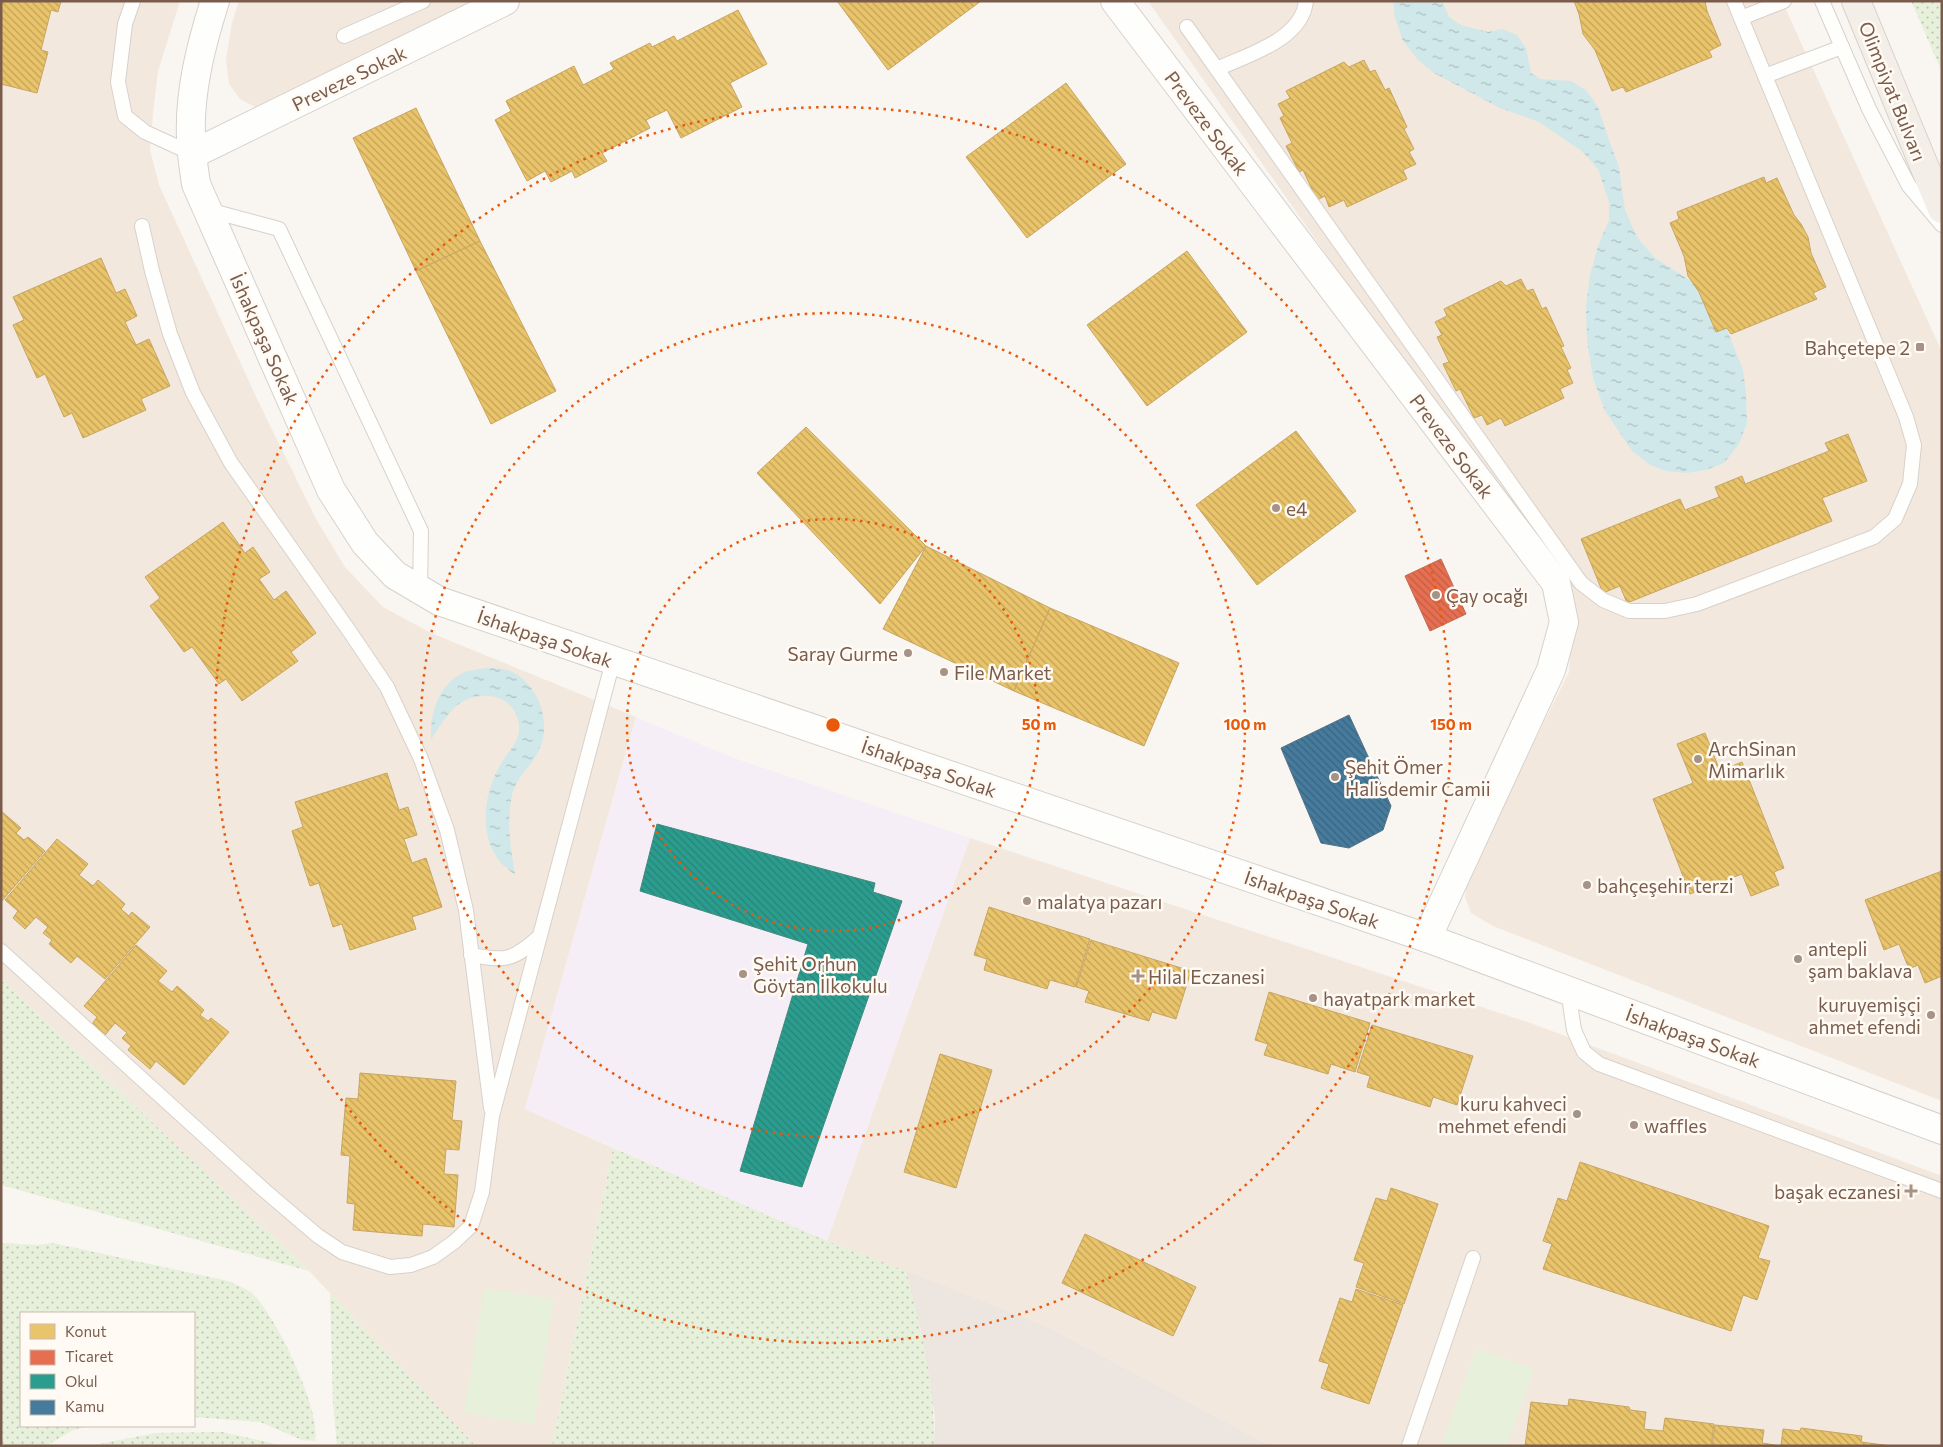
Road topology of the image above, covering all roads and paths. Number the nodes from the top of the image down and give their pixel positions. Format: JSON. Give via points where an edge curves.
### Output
{"nodes":[{"id":1,"x":133,"y":1,"type":"edge"},
{"id":2,"x":215,"y":1,"type":"edge"},
{"id":3,"x":424,"y":1,"type":"edge"},
{"id":4,"x":506,"y":1,"type":"edge"},
{"id":5,"x":1306,"y":1,"type":"edge"},
{"id":6,"x":1734,"y":1,"type":"edge"},
{"id":7,"x":1784,"y":1,"type":"edge"},
{"id":8,"x":1822,"y":1,"type":"edge"},
{"id":9,"x":1856,"y":1,"type":"edge"},
{"id":10,"x":1117,"y":2,"type":"edge"},
{"id":11,"x":1741,"y":18,"type":"junction"},
{"id":12,"x":1187,"y":27,"type":"dead end"},
{"id":13,"x":344,"y":36,"type":"dead end"},
{"id":14,"x":1842,"y":47,"type":"junction"},
{"id":15,"x":1216,"y":69,"type":"junction"},
{"id":16,"x":1765,"y":76,"type":"junction"},
{"id":17,"x":193,"y":154,"type":"junction"},
{"id":18,"x":1942,"y":209,"type":"edge"},
{"id":19,"x":208,"y":210,"type":"junction"},
{"id":20,"x":1942,"y":225,"type":"edge"},
{"id":21,"x":142,"y":226,"type":"dead end"},
{"id":22,"x":420,"y":590,"type":"junction"},
{"id":23,"x":613,"y":661,"type":"junction"},
{"id":24,"x":540,"y":937,"type":"junction"},
{"id":25,"x":1427,"y":938,"type":"junction"},
{"id":26,"x":1,"y":951,"type":"edge"},
{"id":27,"x":471,"y":955,"type":"junction"},
{"id":28,"x":1568,"y":990,"type":"junction"},
{"id":29,"x":492,"y":1116,"type":"junction"},
{"id":30,"x":1942,"y":1130,"type":"edge"},
{"id":31,"x":1942,"y":1191,"type":"edge"},
{"id":32,"x":1473,"y":1258,"type":"dead end"},
{"id":33,"x":1409,"y":1446,"type":"edge"}],
"edges":[{"from":1,"to":17,"type":"lane","via":[[126,24],[118,82],[126,116],[144,132]]},
{"from":2,"to":17,"type":"street","name":"İshakpaşa Sokak","via":[[193,91]]},
{"from":3,"to":13,"type":"lane"},
{"from":4,"to":17,"type":"street","name":"Preveze Sokak"},
{"from":5,"to":15,"type":"lane","via":[[1305,10],[1291,30],[1275,43]]},
{"from":6,"to":11,"type":"lane"},
{"from":7,"to":11,"type":"lane"},
{"from":8,"to":14,"type":"lane"},
{"from":9,"to":18,"type":"main road","name":"Olimpiyat Bulvarı"},
{"from":10,"to":25,"type":"street","name":"Preveze Sokak","via":[[1556,583],[1564,622],[1551,670]]},
{"from":11,"to":16,"type":"lane"},
{"from":12,"to":15,"type":"lane"},
{"from":14,"to":16,"type":"lane"},
{"from":14,"to":20,"type":"lane","via":[[1869,109],[1909,186]]},
{"from":15,"to":16,"type":"lane","via":[[1581,583],[1602,600],[1629,611],[1665,611],[1697,604],[1874,537],[1895,519],[1910,484],[1914,445],[1906,416]]},
{"from":17,"to":19,"type":"street","name":"İshakpaşa Sokak","via":[[196,184]]},
{"from":19,"to":22,"type":"street","name":"İshakpaşa Sokak","via":[[331,490],[365,543],[396,575]]},
{"from":19,"to":22,"type":"lane","via":[[279,229],[422,531]]},
{"from":21,"to":27,"type":"lane","via":[[170,334],[193,393],[231,463],[387,687],[421,759],[447,830],[466,910]]},
{"from":22,"to":23,"type":"street","name":"İshakpaşa Sokak","via":[[439,601]]},
{"from":23,"to":24,"type":"lane"},
{"from":23,"to":25,"type":"street","name":"İshakpaşa Sokak"},
{"from":24,"to":27,"type":"lane","via":[[510,958]]},
{"from":24,"to":29,"type":"lane"},
{"from":25,"to":28,"type":"street","name":"İshakpaşa Sokak"},
{"from":26,"to":29,"type":"lane","via":[[264,1190],[342,1252],[390,1267],[411,1265],[433,1257],[454,1242],[471,1226],[482,1192]]},
{"from":27,"to":29,"type":"lane"},
{"from":28,"to":30,"type":"street","name":"İshakpaşa Sokak"},
{"from":28,"to":31,"type":"lane","via":[[1574,1030],[1584,1052],[1599,1064]]},
{"from":32,"to":33,"type":"lane"}]}
